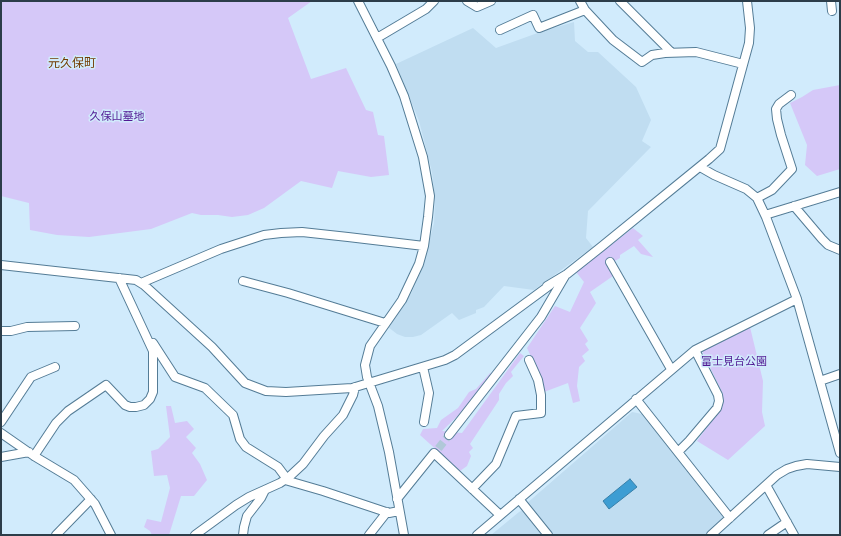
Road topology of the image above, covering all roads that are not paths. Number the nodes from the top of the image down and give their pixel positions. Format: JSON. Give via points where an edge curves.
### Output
{"nodes":[{"id":1,"x":358,"y":1,"type":"edge"},
{"id":2,"x":434,"y":1,"type":"edge"},
{"id":3,"x":467,"y":1,"type":"edge"},
{"id":4,"x":491,"y":1,"type":"edge"},
{"id":5,"x":580,"y":1,"type":"edge"},
{"id":6,"x":620,"y":1,"type":"edge"},
{"id":7,"x":747,"y":1,"type":"edge"},
{"id":8,"x":831,"y":7,"type":"edge"},
{"id":9,"x":585,"y":10,"type":"junction"},
{"id":10,"x":823,"y":10,"type":"dead end"},
{"id":11,"x":500,"y":30,"type":"dead end"},
{"id":12,"x":377,"y":38,"type":"junction"},
{"id":13,"x":671,"y":52,"type":"junction"},
{"id":14,"x":743,"y":64,"type":"junction"},
{"id":15,"x":791,"y":95,"type":"dead end"},
{"id":16,"x":700,"y":167,"type":"junction"},
{"id":17,"x":840,"y":192,"type":"edge"},
{"id":18,"x":757,"y":198,"type":"junction"},
{"id":19,"x":794,"y":206,"type":"junction"},
{"id":20,"x":765,"y":215,"type":"junction"},
{"id":21,"x":424,"y":246,"type":"junction"},
{"id":22,"x":840,"y":250,"type":"edge"},
{"id":23,"x":610,"y":262,"type":"dead end"},
{"id":24,"x":1,"y":265,"type":"edge"},
{"id":25,"x":567,"y":274,"type":"junction"},
{"id":26,"x":119,"y":278,"type":"junction"},
{"id":27,"x":243,"y":281,"type":"dead end"},
{"id":28,"x":141,"y":283,"type":"junction"},
{"id":29,"x":796,"y":299,"type":"junction"},
{"id":30,"x":385,"y":323,"type":"junction"},
{"id":31,"x":75,"y":326,"type":"dead end"},
{"id":32,"x":2,"y":333,"type":"edge"},
{"id":33,"x":146,"y":336,"type":"junction"},
{"id":34,"x":695,"y":350,"type":"junction"},
{"id":35,"x":529,"y":360,"type":"dead end"},
{"id":36,"x":55,"y":367,"type":"dead end"},
{"id":37,"x":423,"y":367,"type":"junction"},
{"id":38,"x":671,"y":369,"type":"junction"},
{"id":39,"x":840,"y":374,"type":"edge"},
{"id":40,"x":820,"y":380,"type":"junction"},
{"id":41,"x":369,"y":383,"type":"junction"},
{"id":42,"x":355,"y":387,"type":"junction"},
{"id":43,"x":636,"y":399,"type":"junction"},
{"id":44,"x":1,"y":422,"type":"edge"},
{"id":45,"x":424,"y":422,"type":"dead end"},
{"id":46,"x":1,"y":433,"type":"edge"},
{"id":47,"x":449,"y":435,"type":"tunnel mouth"},
{"id":48,"x":678,"y":452,"type":"junction"},
{"id":49,"x":840,"y":453,"type":"edge"},
{"id":50,"x":31,"y":454,"type":"junction"},
{"id":51,"x":1,"y":458,"type":"edge"},
{"id":52,"x":840,"y":467,"type":"edge"},
{"id":53,"x":286,"y":479,"type":"junction"},
{"id":54,"x":766,"y":485,"type":"junction"},
{"id":55,"x":472,"y":488,"type":"junction"},
{"id":56,"x":265,"y":490,"type":"junction"},
{"id":57,"x":91,"y":499,"type":"junction"},
{"id":58,"x":397,"y":499,"type":"junction"},
{"id":59,"x":519,"y":500,"type":"junction"},
{"id":60,"x":400,"y":511,"type":"junction"},
{"id":61,"x":388,"y":512,"type":"junction"},
{"id":62,"x":500,"y":516,"type":"junction"},
{"id":63,"x":730,"y":518,"type":"junction"},
{"id":64,"x":787,"y":522,"type":"junction"},
{"id":65,"x":56,"y":535,"type":"edge"},
{"id":66,"x":111,"y":535,"type":"edge"},
{"id":67,"x":195,"y":535,"type":"edge"},
{"id":68,"x":243,"y":535,"type":"edge"},
{"id":69,"x":369,"y":535,"type":"edge"},
{"id":70,"x":404,"y":535,"type":"edge"},
{"id":71,"x":477,"y":535,"type":"edge"},
{"id":72,"x":548,"y":535,"type":"edge"},
{"id":73,"x":711,"y":535,"type":"edge"},
{"id":74,"x":768,"y":535,"type":"edge"},
{"id":75,"x":794,"y":535,"type":"edge"}],
"edges":[{"from":1,"to":12,"type":"street"},
{"from":2,"to":12,"type":"street","via":[[426,9]]},
{"from":3,"to":4,"type":"street","via":[[477,7]]},
{"from":5,"to":9,"type":"street"},
{"from":6,"to":13,"type":"street"},
{"from":7,"to":14,"type":"street","via":[[750,28]]},
{"from":8,"to":10,"type":"street"},
{"from":9,"to":11,"type":"street","via":[[539,28],[533,15]]},
{"from":9,"to":13,"type":"street","via":[[613,40],[642,62],[652,55]]},
{"from":12,"to":21,"type":"street","via":[[404,96],[423,158],[430,196]]},
{"from":13,"to":14,"type":"street","via":[[696,52]]},
{"from":14,"to":16,"type":"street","via":[[720,149]]},
{"from":15,"to":18,"type":"street","via":[[776,109],[792,169],[772,190]]},
{"from":16,"to":18,"type":"street","via":[[746,189]]},
{"from":16,"to":25,"type":"street"},
{"from":17,"to":19,"type":"street"},
{"from":18,"to":20,"type":"street"},
{"from":19,"to":20,"type":"street"},
{"from":19,"to":22,"type":"street","via":[[828,245]]},
{"from":20,"to":29,"type":"street"},
{"from":21,"to":28,"type":"street","via":[[302,232],[270,234],[221,249]]},
{"from":21,"to":30,"type":"street","via":[[407,291]]},
{"from":23,"to":38,"type":"street"},
{"from":24,"to":26,"type":"street"},
{"from":25,"to":37,"type":"street","via":[[456,355]]},
{"from":25,"to":47,"type":"street","via":[[521,346]]},
{"from":26,"to":28,"type":"street"},
{"from":26,"to":33,"type":"street"},
{"from":27,"to":30,"type":"street"},
{"from":28,"to":42,"type":"street","via":[[212,347],[245,384],[266,391],[286,392]]},
{"from":29,"to":34,"type":"street"},
{"from":29,"to":40,"type":"street"},
{"from":30,"to":41,"type":"street","via":[[366,357]]},
{"from":31,"to":32,"type":"street","via":[[27,327]]},
{"from":33,"to":50,"type":"street","via":[[153,351],[153,392],[150,399],[144,405],[130,407],[106,385],[68,411]]},
{"from":33,"to":53,"type":"street","via":[[156,346],[175,377],[206,388],[233,415],[240,439],[246,447],[278,467]]},
{"from":34,"to":38,"type":"street"},
{"from":34,"to":48,"type":"street","via":[[719,401],[717,408]]},
{"from":35,"to":55,"type":"street","via":[[538,380],[541,413],[516,416],[496,464]]},
{"from":36,"to":44,"type":"street","via":[[31,377]]},
{"from":37,"to":41,"type":"street"},
{"from":37,"to":45,"type":"street","via":[[429,393]]},
{"from":38,"to":43,"type":"street"},
{"from":39,"to":40,"type":"street"},
{"from":40,"to":49,"type":"street"},
{"from":41,"to":42,"type":"street"},
{"from":41,"to":58,"type":"street","via":[[378,406]]},
{"from":42,"to":53,"type":"street","via":[[343,415],[303,464]]},
{"from":43,"to":48,"type":"street"},
{"from":43,"to":59,"type":"street"},
{"from":46,"to":50,"type":"street"},
{"from":48,"to":63,"type":"street"},
{"from":50,"to":51,"type":"street"},
{"from":50,"to":57,"type":"street","via":[[74,480]]},
{"from":52,"to":54,"type":"street","via":[[807,464],[796,466],[777,475]]},
{"from":53,"to":56,"type":"street"},
{"from":53,"to":61,"type":"street"},
{"from":54,"to":63,"type":"street"},
{"from":54,"to":64,"type":"street"},
{"from":55,"to":58,"type":"street","via":[[434,453]]},
{"from":55,"to":62,"type":"street"},
{"from":56,"to":67,"type":"street","via":[[236,505]]},
{"from":56,"to":68,"type":"street","via":[[247,516]]},
{"from":57,"to":65,"type":"street"},
{"from":57,"to":66,"type":"street"},
{"from":58,"to":60,"type":"street"},
{"from":59,"to":62,"type":"street"},
{"from":59,"to":72,"type":"street"},
{"from":60,"to":61,"type":"street"},
{"from":60,"to":70,"type":"street"},
{"from":61,"to":69,"type":"street"},
{"from":62,"to":71,"type":"street"},
{"from":63,"to":73,"type":"street"},
{"from":64,"to":74,"type":"street"},
{"from":64,"to":75,"type":"street"}]}
